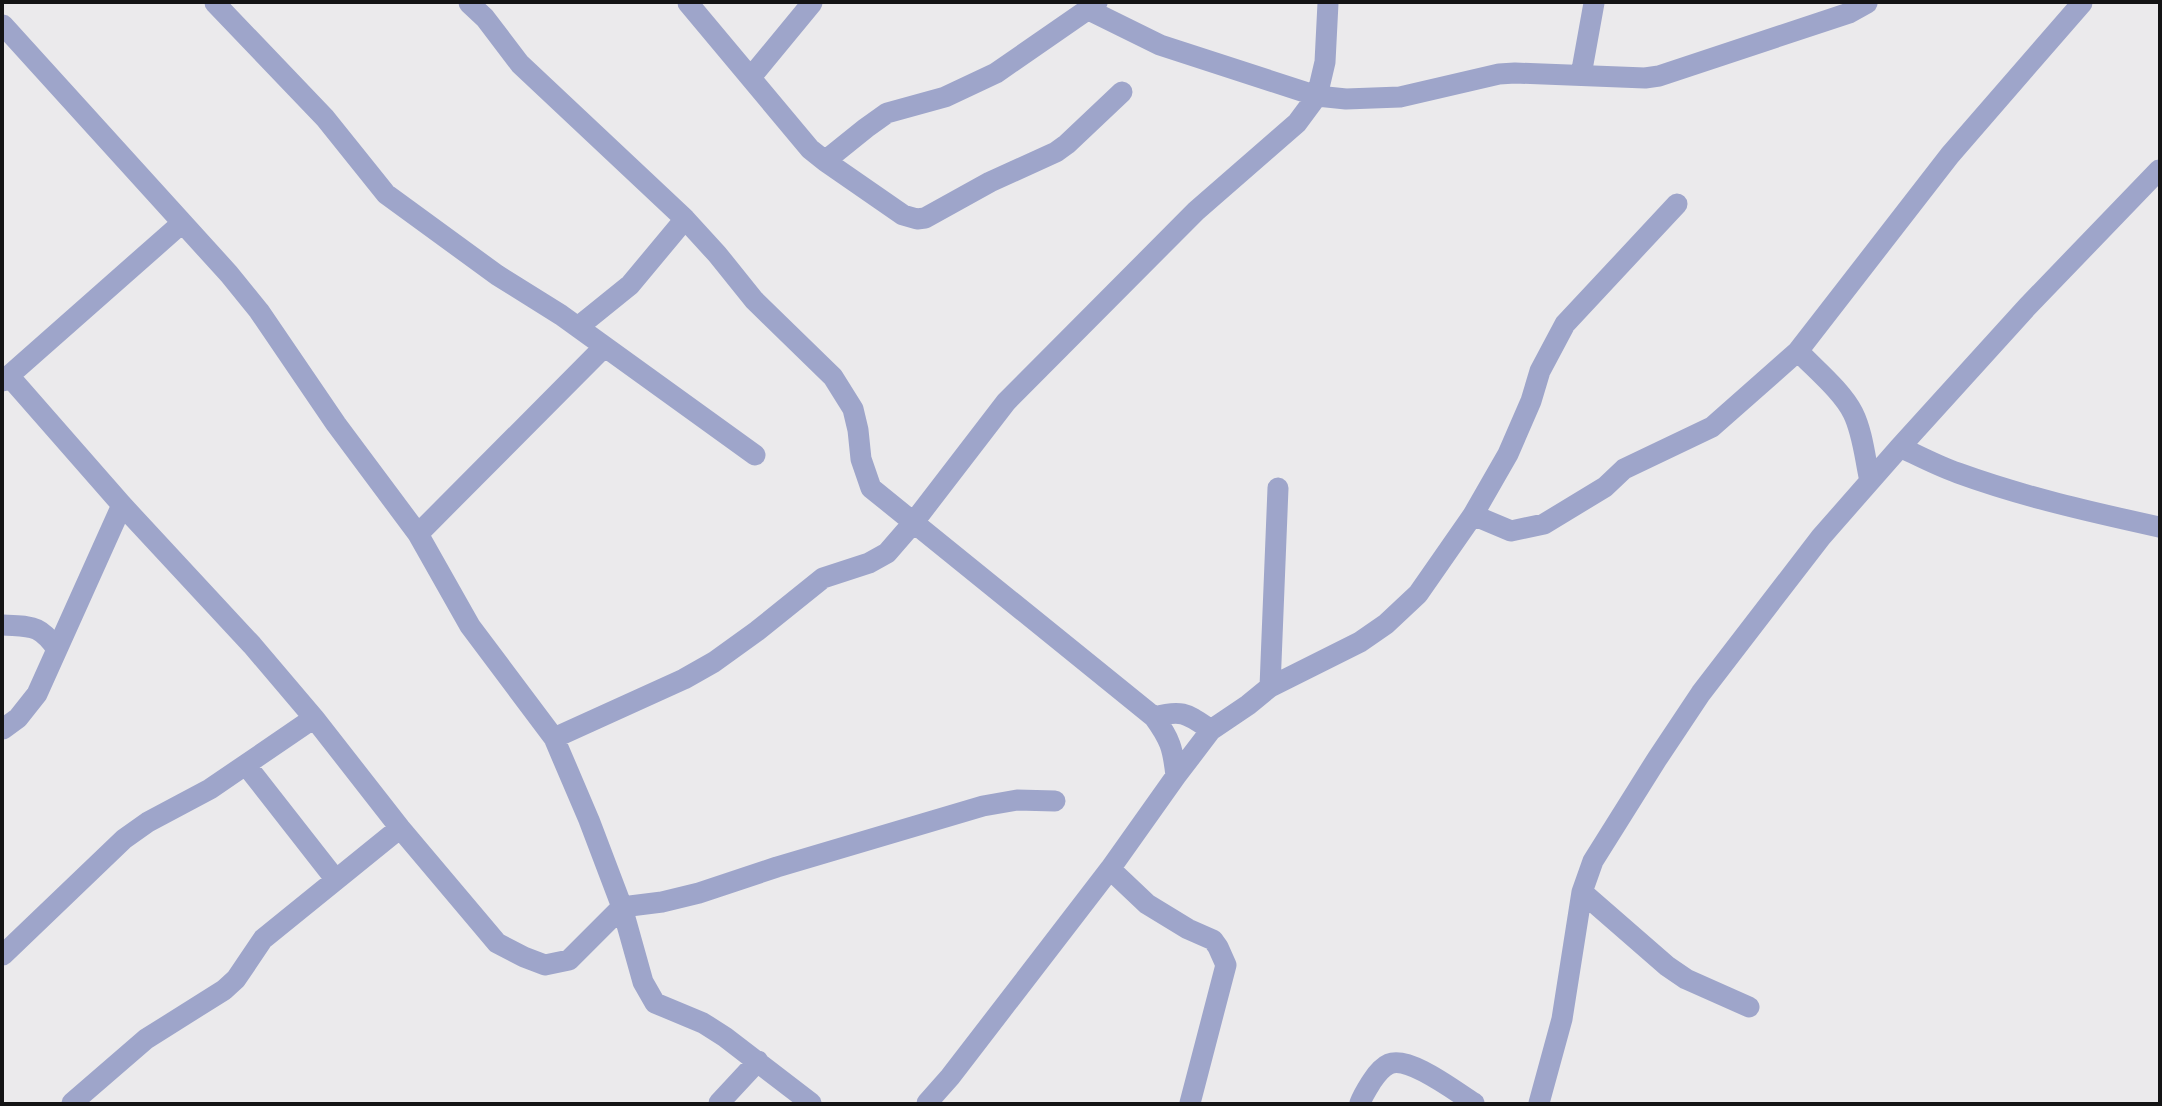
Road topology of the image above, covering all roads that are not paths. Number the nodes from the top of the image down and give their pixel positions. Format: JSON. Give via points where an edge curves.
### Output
{"nodes":[{"id":1,"x":215,"y":3,"type":"edge"},
{"id":2,"x":469,"y":3,"type":"edge"},
{"id":3,"x":688,"y":3,"type":"edge"},
{"id":4,"x":812,"y":3,"type":"edge"},
{"id":5,"x":1328,"y":3,"type":"edge"},
{"id":6,"x":1594,"y":3,"type":"edge"},
{"id":7,"x":1867,"y":3,"type":"edge"},
{"id":8,"x":2082,"y":3,"type":"edge"},
{"id":9,"x":1093,"y":7,"type":"edge"},
{"id":10,"x":3,"y":24,"type":"edge"},
{"id":11,"x":1581,"y":75,"type":"junction"},
{"id":12,"x":751,"y":77,"type":"junction"},
{"id":13,"x":1122,"y":92,"type":"dead end"},
{"id":14,"x":1317,"y":96,"type":"junction"},
{"id":15,"x":825,"y":161,"type":"junction"},
{"id":16,"x":2159,"y":170,"type":"edge"},
{"id":17,"x":1677,"y":204,"type":"dead end"},
{"id":18,"x":685,"y":219,"type":"junction"},
{"id":19,"x":182,"y":223,"type":"junction"},
{"id":20,"x":578,"y":327,"type":"junction"},
{"id":21,"x":604,"y":347,"type":"junction"},
{"id":22,"x":1798,"y":351,"type":"junction"},
{"id":23,"x":6,"y":378,"type":"edge"},
{"id":24,"x":1900,"y":447,"type":"junction"},
{"id":25,"x":755,"y":455,"type":"dead end"},
{"id":26,"x":1870,"y":481,"type":"junction"},
{"id":27,"x":1278,"y":488,"type":"dead end"},
{"id":28,"x":122,"y":505,"type":"junction"},
{"id":29,"x":1473,"y":515,"type":"junction"},
{"id":30,"x":914,"y":523,"type":"junction"},
{"id":31,"x":2159,"y":527,"type":"edge"},
{"id":32,"x":418,"y":534,"type":"junction"},
{"id":33,"x":3,"y":625,"type":"edge"},
{"id":34,"x":57,"y":649,"type":"junction"},
{"id":35,"x":1270,"y":688,"type":"junction"},
{"id":36,"x":1154,"y":717,"type":"junction"},
{"id":37,"x":314,"y":718,"type":"junction"},
{"id":38,"x":3,"y":729,"type":"edge"},
{"id":39,"x":1211,"y":730,"type":"junction"},
{"id":40,"x":554,"y":738,"type":"junction"},
{"id":41,"x":246,"y":764,"type":"junction"},
{"id":42,"x":1176,"y":776,"type":"junction"},
{"id":43,"x":1055,"y":801,"type":"dead end"},
{"id":44,"x":400,"y":828,"type":"junction"},
{"id":45,"x":1110,"y":869,"type":"junction"},
{"id":46,"x":336,"y":880,"type":"junction"},
{"id":47,"x":1582,"y":892,"type":"junction"},
{"id":48,"x":622,"y":908,"type":"junction"},
{"id":49,"x":3,"y":955,"type":"edge"},
{"id":50,"x":1749,"y":1007,"type":"dead end"},
{"id":51,"x":758,"y":1061,"type":"junction"},
{"id":52,"x":72,"y":1103,"type":"edge"},
{"id":53,"x":719,"y":1103,"type":"edge"},
{"id":54,"x":811,"y":1103,"type":"edge"},
{"id":55,"x":927,"y":1103,"type":"edge"},
{"id":56,"x":1190,"y":1103,"type":"edge"},
{"id":57,"x":1360,"y":1103,"type":"edge"},
{"id":58,"x":1474,"y":1103,"type":"edge"},
{"id":59,"x":1539,"y":1103,"type":"edge"}],
"edges":[{"from":1,"to":20,"type":"street","via":[[325,118],[386,194],[497,276]]},
{"from":2,"to":18,"type":"street","via":[[485,18],[520,64]]},
{"from":3,"to":12,"type":"street"},
{"from":4,"to":12,"type":"street"},
{"from":5,"to":14,"type":"street","via":[[1325,62]]},
{"from":6,"to":11,"type":"street"},
{"from":7,"to":11,"type":"street","via":[[1849,13],[1659,76],[1645,78]]},
{"from":8,"to":22,"type":"street","via":[[1950,154]]},
{"from":9,"to":14,"type":"street","via":[[1160,45]]},
{"from":9,"to":15,"type":"street","via":[[996,72],[945,97],[888,113]]},
{"from":10,"to":19,"type":"street"},
{"from":11,"to":14,"type":"street","via":[[1499,74],[1400,97],[1368,99]]},
{"from":12,"to":15,"type":"street","via":[[810,149]]},
{"from":13,"to":15,"type":"street","via":[[1056,152],[990,182],[925,218],[917,219],[903,215]]},
{"from":14,"to":30,"type":"street","via":[[1297,123],[1196,211],[1006,402]]},
{"from":16,"to":24,"type":"street","via":[[2027,307]]},
{"from":17,"to":29,"type":"street","via":[[1565,324],[1540,371],[1531,401],[1508,454]]},
{"from":18,"to":20,"type":"street","via":[[630,285]]},
{"from":18,"to":30,"type":"street","via":[[754,300],[832,378],[853,409],[858,430],[860,459],[871,488]]},
{"from":19,"to":23,"type":"street"},
{"from":19,"to":32,"type":"street","via":[[259,311],[336,424]]},
{"from":20,"to":21,"type":"street"},
{"from":21,"to":25,"type":"street"},
{"from":21,"to":32,"type":"street"},
{"from":22,"to":26,"type":"street","via":[[1853,412]]},
{"from":22,"to":29,"type":"street","via":[[1712,427],[1624,469],[1605,486],[1544,524],[1511,531]]},
{"from":23,"to":28,"type":"street"},
{"from":24,"to":26,"type":"street"},
{"from":24,"to":31,"type":"street","via":[[1957,473],[2002,488],[2079,510]]},
{"from":26,"to":47,"type":"street","via":[[1821,537],[1701,693],[1612,829],[1593,861]]},
{"from":27,"to":35,"type":"street"},
{"from":28,"to":34,"type":"street"},
{"from":28,"to":37,"type":"street","via":[[252,644]]},
{"from":29,"to":35,"type":"street","via":[[1418,594],[1386,624],[1360,642]]},
{"from":30,"to":36,"type":"street"},
{"from":30,"to":40,"type":"street","via":[[887,553],[869,563],[822,578],[714,662],[684,679]]},
{"from":32,"to":40,"type":"street","via":[[470,626]]},
{"from":33,"to":34,"type":"street","via":[[37,627],[49,637]]},
{"from":34,"to":38,"type":"street","via":[[37,694],[18,718]]},
{"from":35,"to":39,"type":"street"},
{"from":36,"to":39,"type":"street","via":[[1174,712],[1184,713]]},
{"from":36,"to":42,"type":"street","via":[[1171,744]]},
{"from":37,"to":41,"type":"street"},
{"from":37,"to":44,"type":"street"},
{"from":39,"to":42,"type":"street"},
{"from":40,"to":48,"type":"street","via":[[589,820]]},
{"from":41,"to":46,"type":"street"},
{"from":41,"to":49,"type":"street","via":[[210,789],[148,822],[124,839]]},
{"from":42,"to":45,"type":"street"},
{"from":43,"to":48,"type":"street","via":[[1017,800],[983,806],[777,867],[699,893]]},
{"from":44,"to":46,"type":"street"},
{"from":44,"to":48,"type":"street","via":[[497,943],[545,965],[569,960]]},
{"from":45,"to":55,"type":"street"},
{"from":45,"to":56,"type":"street","via":[[1148,904],[1213,940],[1223,957],[1226,966]]},
{"from":46,"to":52,"type":"street","via":[[263,939],[236,979],[224,990],[146,1039]]},
{"from":47,"to":50,"type":"street","via":[[1667,966],[1686,979]]},
{"from":47,"to":59,"type":"street","via":[[1562,1019]]},
{"from":48,"to":51,"type":"street","via":[[643,982],[655,1003],[703,1023]]},
{"from":51,"to":53,"type":"street"},
{"from":51,"to":54,"type":"street"},
{"from":57,"to":58,"type":"street","via":[[1362,1095],[1378,1073],[1390,1064],[1401,1062],[1417,1067]]}]}
